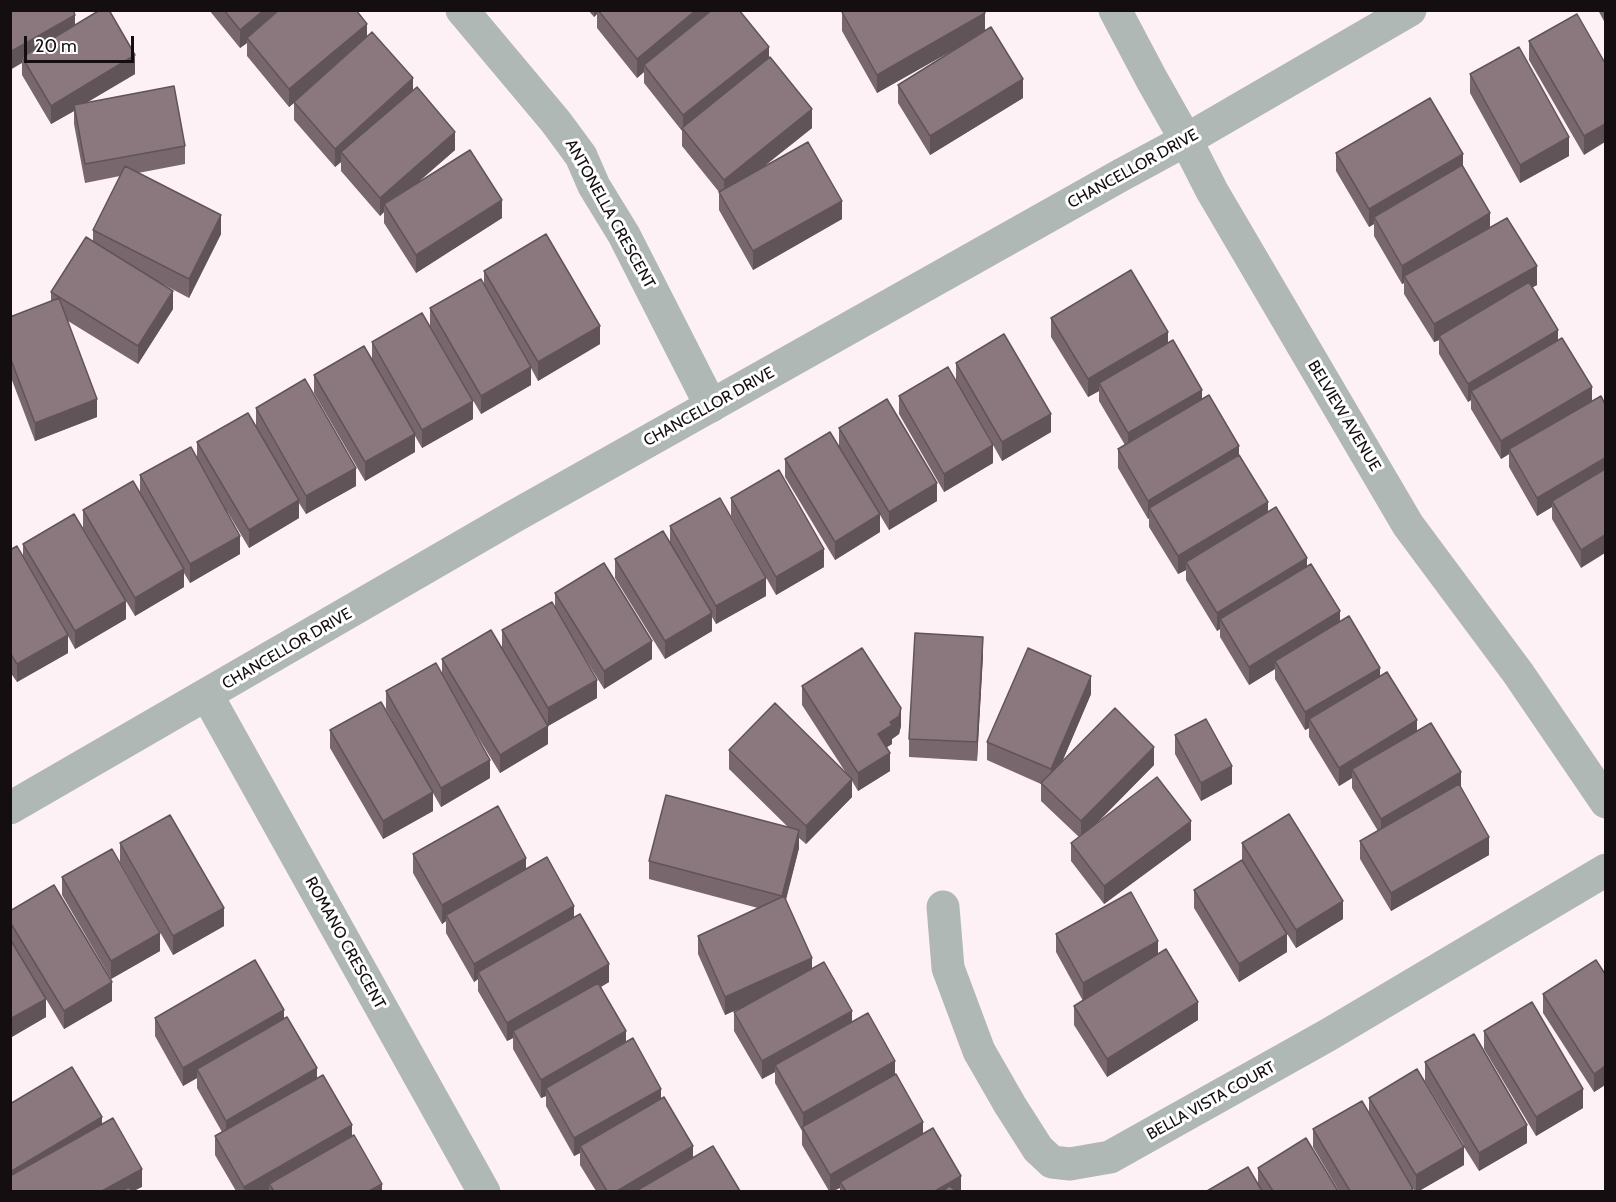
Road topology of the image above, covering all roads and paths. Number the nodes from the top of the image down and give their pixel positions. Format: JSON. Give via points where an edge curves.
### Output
{"nodes":[{"id":1,"x":462,"y":10,"type":"edge"},
{"id":2,"x":1115,"y":10,"type":"edge"},
{"id":3,"x":1410,"y":10,"type":"edge"},
{"id":4,"x":1186,"y":140,"type":"junction"},
{"id":5,"x":711,"y":406,"type":"junction"},
{"id":6,"x":207,"y":695,"type":"junction"},
{"id":7,"x":1605,"y":802,"type":"edge"},
{"id":8,"x":10,"y":808,"type":"edge"},
{"id":9,"x":1605,"y":870,"type":"edge"},
{"id":10,"x":944,"y":907,"type":"dead end"},
{"id":11,"x":484,"y":1191,"type":"edge"}],
"edges":[{"from":1,"to":5,"type":"street","name":"ANTONELLA CRESCENT","via":[[581,156]]},
{"from":2,"to":4,"type":"street","name":"BELVIEW AVENUE"},
{"from":3,"to":4,"type":"street","name":"CHANCELLOR DRIVE"},
{"from":4,"to":5,"type":"street","name":"CHANCELLOR DRIVE"},
{"from":4,"to":7,"type":"street","name":"BELVIEW AVENUE","via":[[1408,525],[1518,673]]},
{"from":5,"to":6,"type":"street","name":"CHANCELLOR DRIVE"},
{"from":6,"to":8,"type":"street","name":"CHANCELLOR DRIVE"},
{"from":6,"to":11,"type":"street","name":"ROMANO CRESCENT"},
{"from":9,"to":10,"type":"street","name":"BELLA VISTA COURT","via":[[1328,1035],[1110,1157],[1070,1164],[1052,1162],[1038,1149],[979,1051],[948,968]]}]}
